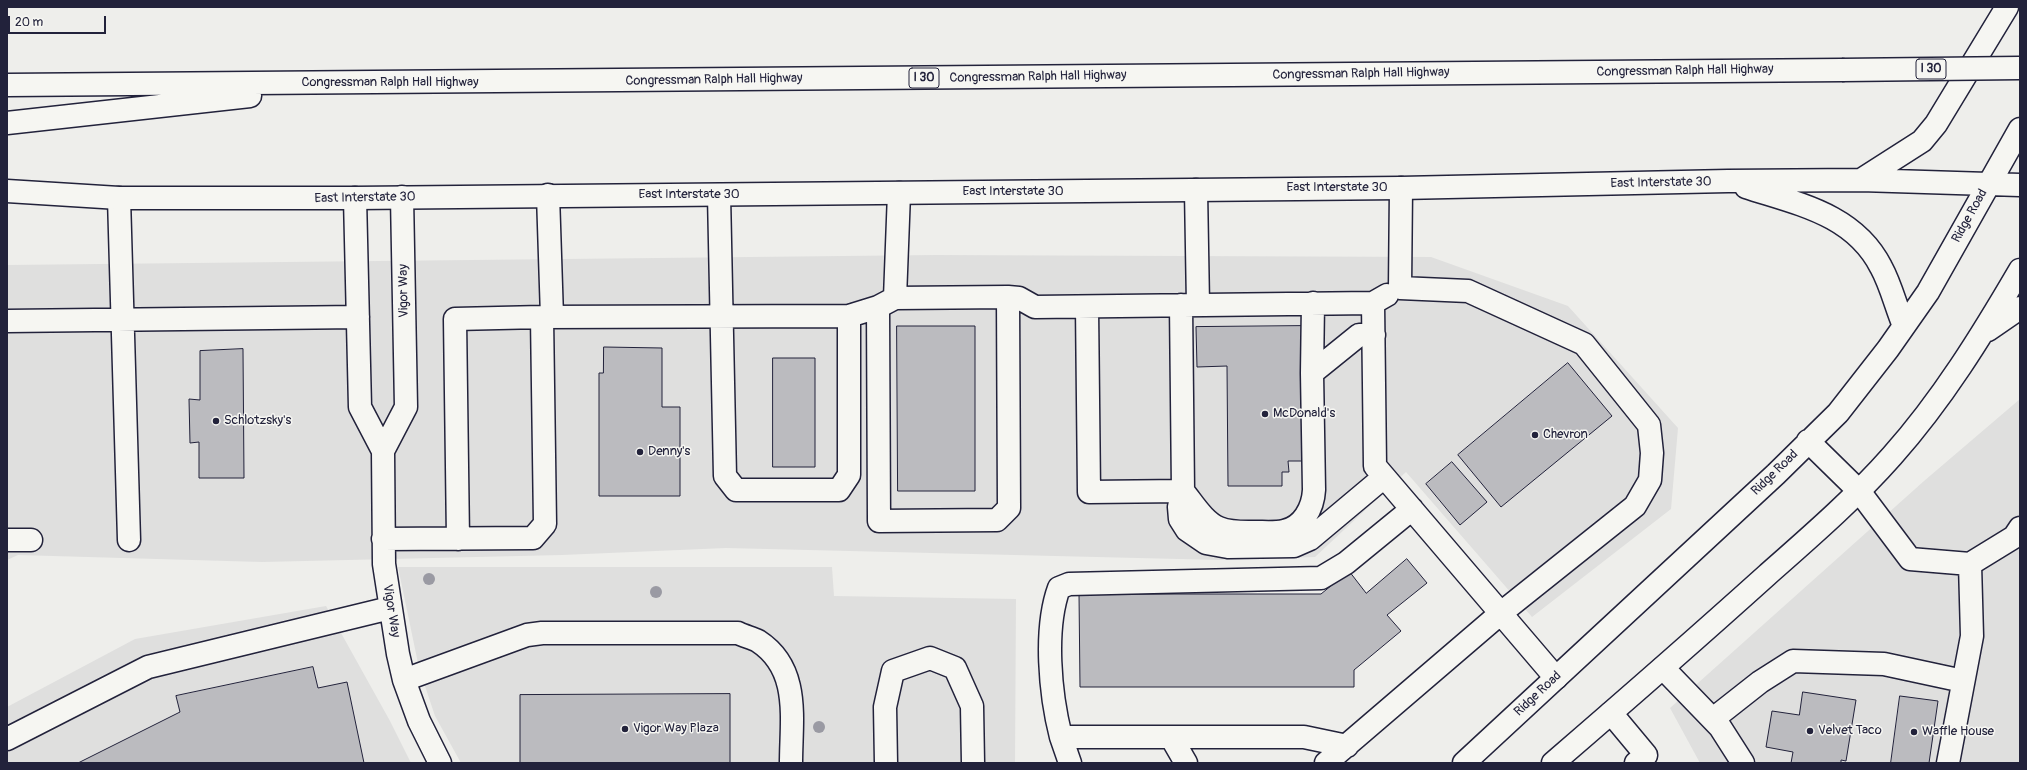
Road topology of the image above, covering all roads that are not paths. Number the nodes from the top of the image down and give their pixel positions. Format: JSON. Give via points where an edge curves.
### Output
{"nodes":[{"id":1,"x":2007,"y":7,"type":"edge"},
{"id":2,"x":2020,"y":68,"type":"edge"},
{"id":3,"x":369,"y":83,"type":"junction"},
{"id":4,"x":7,"y":85,"type":"edge"},
{"id":5,"x":7,"y":123,"type":"edge"},
{"id":6,"x":2020,"y":129,"type":"edge"},
{"id":7,"x":1861,"y":180,"type":"junction"},
{"id":8,"x":1728,"y":181,"type":"junction"},
{"id":9,"x":1987,"y":185,"type":"junction"},
{"id":10,"x":2020,"y":185,"type":"edge"},
{"id":11,"x":1400,"y":188,"type":"junction"},
{"id":12,"x":1196,"y":190,"type":"junction"},
{"id":13,"x":7,"y":191,"type":"edge"},
{"id":14,"x":899,"y":193,"type":"junction"},
{"id":15,"x":548,"y":195,"type":"junction"},
{"id":16,"x":720,"y":195,"type":"junction"},
{"id":17,"x":402,"y":197,"type":"junction"},
{"id":18,"x":119,"y":198,"type":"junction"},
{"id":19,"x":355,"y":198,"type":"junction"},
{"id":20,"x":2020,"y":270,"type":"edge"},
{"id":21,"x":1400,"y":288,"type":"junction"},
{"id":22,"x":1008,"y":297,"type":"junction"},
{"id":23,"x":1373,"y":302,"type":"junction"},
{"id":24,"x":886,"y":303,"type":"junction"},
{"id":25,"x":1313,"y":303,"type":"junction"},
{"id":26,"x":1190,"y":305,"type":"junction"},
{"id":27,"x":1087,"y":307,"type":"junction"},
{"id":28,"x":2020,"y":308,"type":"edge"},
{"id":29,"x":849,"y":316,"type":"junction"},
{"id":30,"x":358,"y":317,"type":"junction"},
{"id":31,"x":547,"y":317,"type":"junction"},
{"id":32,"x":722,"y":317,"type":"junction"},
{"id":33,"x":123,"y":320,"type":"junction"},
{"id":34,"x":7,"y":322,"type":"edge"},
{"id":35,"x":1904,"y":326,"type":"junction"},
{"id":36,"x":1984,"y":332,"type":"junction"},
{"id":37,"x":1374,"y":335,"type":"junction"},
{"id":38,"x":1312,"y":373,"type":"junction"},
{"id":39,"x":1808,"y":442,"type":"junction"},
{"id":40,"x":383,"y":451,"type":"junction"},
{"id":41,"x":1384,"y":477,"type":"junction"},
{"id":42,"x":1182,"y":491,"type":"junction"},
{"id":43,"x":1859,"y":491,"type":"junction"},
{"id":44,"x":1412,"y":509,"type":"junction"},
{"id":45,"x":2020,"y":528,"type":"edge"},
{"id":46,"x":383,"y":539,"type":"junction"},
{"id":47,"x":458,"y":539,"type":"junction"},
{"id":48,"x":7,"y":540,"type":"edge"},
{"id":49,"x":31,"y":540,"type":"dead end"},
{"id":50,"x":129,"y":540,"type":"dead end"},
{"id":51,"x":1970,"y":564,"type":"junction"},
{"id":52,"x":390,"y":608,"type":"junction"},
{"id":53,"x":1502,"y":613,"type":"junction"},
{"id":54,"x":1663,"y":668,"type":"junction"},
{"id":55,"x":1556,"y":678,"type":"junction"},
{"id":56,"x":404,"y":680,"type":"junction"},
{"id":57,"x":1963,"y":681,"type":"junction"},
{"id":58,"x":1612,"y":713,"type":"junction"},
{"id":59,"x":1713,"y":719,"type":"junction"},
{"id":60,"x":1061,"y":737,"type":"junction"},
{"id":61,"x":1171,"y":737,"type":"junction"},
{"id":62,"x":7,"y":739,"type":"edge"},
{"id":63,"x":1347,"y":746,"type":"junction"},
{"id":64,"x":440,"y":763,"type":"edge"},
{"id":65,"x":791,"y":763,"type":"edge"},
{"id":66,"x":886,"y":763,"type":"edge"},
{"id":67,"x":973,"y":763,"type":"edge"},
{"id":68,"x":1070,"y":763,"type":"edge"},
{"id":69,"x":1186,"y":763,"type":"edge"},
{"id":70,"x":1326,"y":763,"type":"edge"},
{"id":71,"x":1464,"y":763,"type":"edge"},
{"id":72,"x":1553,"y":763,"type":"edge"},
{"id":73,"x":1636,"y":763,"type":"edge"},
{"id":74,"x":1743,"y":763,"type":"edge"},
{"id":75,"x":1948,"y":763,"type":"edge"}],
"edges":[{"from":1,"to":7,"type":"main road","via":[[1931,130],[1916,145]]},
{"from":2,"to":3,"type":"main road","name":"Congressman Ralph Hall Highway","number":"I 30","bridge":true},
{"from":3,"to":4,"type":"main road","name":"Congressman Ralph Hall Highway","number":"I 30"},
{"from":3,"to":5,"type":"main road"},
{"from":6,"to":9,"type":"main road","name":"Ridge Road"},
{"from":7,"to":8,"type":"main road","name":"East Interstate 30"},
{"from":7,"to":9,"type":"main road","name":"East Interstate 30"},
{"from":8,"to":11,"type":"main road","name":"East Interstate 30"},
{"from":8,"to":35,"type":"main road","via":[[1826,213],[1849,228],[1866,244],[1881,267]]},
{"from":9,"to":10,"type":"main road","name":"East Interstate 30"},
{"from":9,"to":35,"type":"main road","name":"Ridge Road","via":[[1928,292]]},
{"from":11,"to":12,"type":"main road","name":"East Interstate 30"},
{"from":11,"to":21,"type":"main road"},
{"from":12,"to":14,"type":"main road","name":"East Interstate 30"},
{"from":12,"to":26,"type":"main road"},
{"from":13,"to":18,"type":"main road","name":"East Interstate 30"},
{"from":14,"to":16,"type":"main road","name":"East Interstate 30"},
{"from":14,"to":24,"type":"main road"},
{"from":15,"to":16,"type":"main road","name":"East Interstate 30"},
{"from":15,"to":17,"type":"main road","name":"East Interstate 30"},
{"from":15,"to":31,"type":"main road"},
{"from":16,"to":32,"type":"main road"},
{"from":17,"to":19,"type":"main road","name":"East Interstate 30"},
{"from":17,"to":40,"type":"main road","name":"Vigor Way","via":[[406,407]]},
{"from":18,"to":19,"type":"main road","name":"East Interstate 30"},
{"from":18,"to":33,"type":"main road"},
{"from":19,"to":30,"type":"main road","name":"Vigor Way"},
{"from":20,"to":36,"type":"main road"},
{"from":21,"to":23,"type":"main road"},
{"from":21,"to":53,"type":"main road","via":[[1468,291],[1584,344],[1649,425],[1652,453],[1650,480],[1636,506]]},
{"from":22,"to":24,"type":"main road"},
{"from":22,"to":24,"type":"main road","via":[[1009,508],[997,520],[879,521]]},
{"from":22,"to":27,"type":"main road","via":[[1019,298],[1035,307]]},
{"from":23,"to":25,"type":"main road"},
{"from":23,"to":37,"type":"main road"},
{"from":24,"to":29,"type":"main road"},
{"from":25,"to":26,"type":"main road"},
{"from":25,"to":38,"type":"main road"},
{"from":26,"to":27,"type":"main road"},
{"from":26,"to":42,"type":"main road"},
{"from":27,"to":42,"type":"main road","via":[[1089,492]]},
{"from":28,"to":36,"type":"main road"},
{"from":29,"to":32,"type":"main road"},
{"from":29,"to":32,"type":"main road","via":[[849,475],[839,490],[736,490],[725,476]]},
{"from":30,"to":33,"type":"main road"},
{"from":30,"to":40,"type":"main road","name":"Vigor Way","via":[[360,407]]},
{"from":31,"to":32,"type":"main road"},
{"from":31,"to":47,"type":"main road","via":[[545,524],[533,538]]},
{"from":31,"to":47,"type":"main road","via":[[455,319]]},
{"from":33,"to":34,"type":"main road"},
{"from":33,"to":50,"type":"main road"},
{"from":35,"to":39,"type":"main road","name":"Ridge Road","via":[[1843,407]]},
{"from":36,"to":43,"type":"main road","via":[[1922,420],[1892,457]]},
{"from":37,"to":38,"type":"main road","via":[[1360,335]]},
{"from":37,"to":41,"type":"main road","via":[[1376,466]]},
{"from":38,"to":42,"type":"main road","via":[[1313,502],[1308,513],[1296,526],[1283,531],[1236,532],[1218,528],[1204,517]]},
{"from":39,"to":43,"type":"main road"},
{"from":39,"to":55,"type":"main road","name":"Ridge Road"},
{"from":40,"to":46,"type":"main road","name":"Vigor Way"},
{"from":41,"to":42,"type":"main road","via":[[1310,539],[1294,546],[1228,547],[1206,543],[1187,530],[1180,519]]},
{"from":41,"to":44,"type":"main road"},
{"from":43,"to":51,"type":"main road","via":[[1910,559]]},
{"from":43,"to":54,"type":"main road"},
{"from":44,"to":53,"type":"main road"},
{"from":44,"to":60,"type":"main road","via":[[1346,563],[1321,578],[1069,584],[1059,588],[1053,604],[1050,667]]},
{"from":45,"to":51,"type":"main road","via":[[2014,537]]},
{"from":46,"to":47,"type":"main road"},
{"from":46,"to":52,"type":"main road","name":"Vigor Way"},
{"from":48,"to":49,"type":"main road"},
{"from":51,"to":57,"type":"main road","via":[[1972,636]]},
{"from":52,"to":56,"type":"main road","name":"Vigor Way"},
{"from":52,"to":62,"type":"main road","via":[[148,667]]},
{"from":53,"to":55,"type":"main road"},
{"from":53,"to":63,"type":"main road"},
{"from":54,"to":58,"type":"main road"},
{"from":54,"to":59,"type":"main road"},
{"from":55,"to":71,"type":"main road","name":"Ridge Road"},
{"from":56,"to":64,"type":"main road","name":"Vigor Way","via":[[419,721]]},
{"from":56,"to":65,"type":"main road","via":[[527,635],[738,633],[757,641],[772,653],[784,670],[791,692]]},
{"from":57,"to":59,"type":"main road","via":[[1884,664],[1793,661],[1760,682]]},
{"from":57,"to":75,"type":"main road"},
{"from":58,"to":72,"type":"main road"},
{"from":58,"to":73,"type":"main road","via":[[1646,755]]},
{"from":59,"to":74,"type":"main road"},
{"from":60,"to":61,"type":"main road"},
{"from":60,"to":68,"type":"main road"},
{"from":61,"to":63,"type":"main road","via":[[1304,737]]},
{"from":61,"to":69,"type":"main road"},
{"from":63,"to":70,"type":"main road"},
{"from":66,"to":67,"type":"main road","via":[[885,707],[892,671],[930,658],[955,668],[972,706]]}]}
